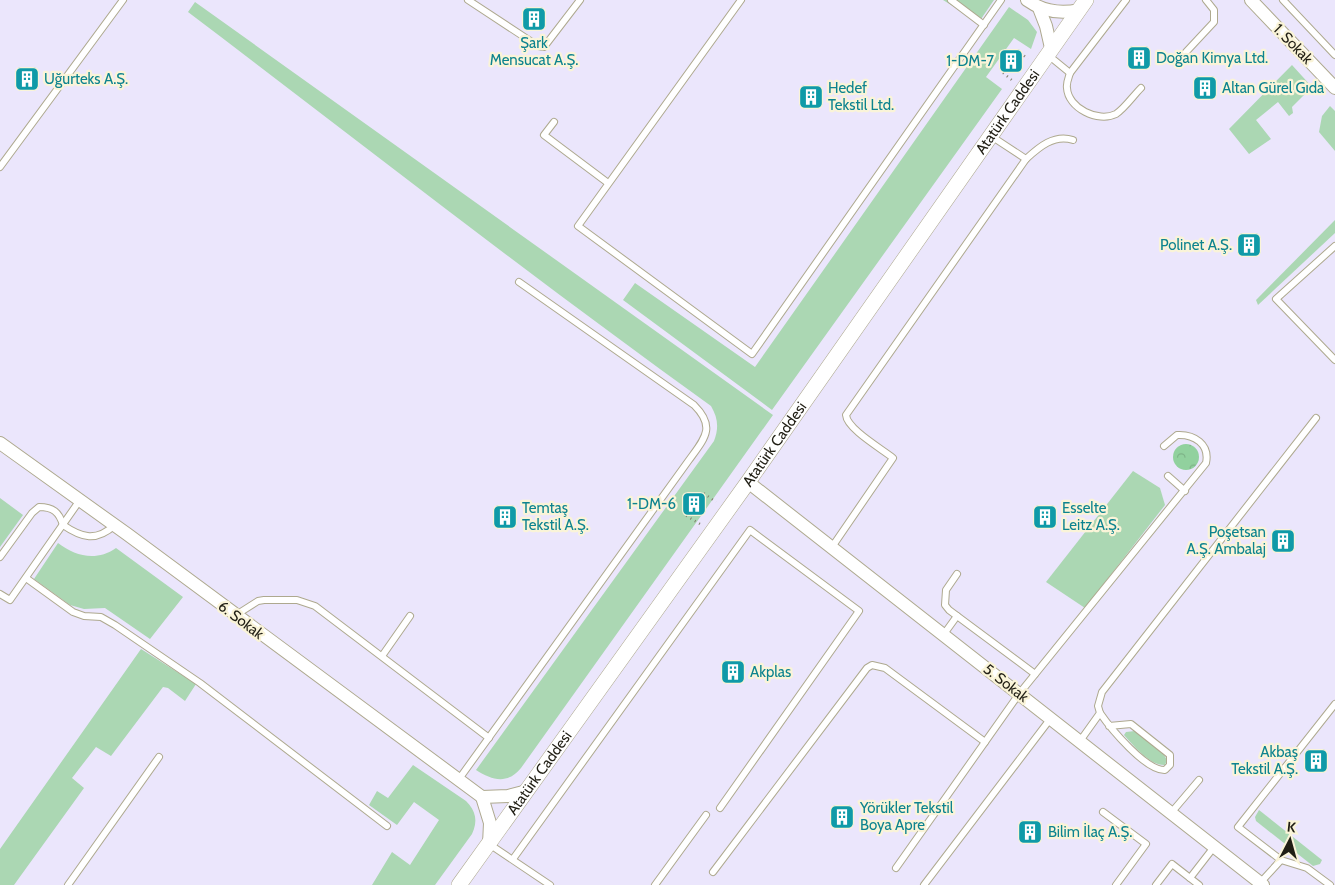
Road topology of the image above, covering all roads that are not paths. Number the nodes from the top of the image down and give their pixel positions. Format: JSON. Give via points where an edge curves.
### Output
{"nodes":[{"id":1,"x":468,"y":0,"type":"edge"},
{"id":2,"x":580,"y":0,"type":"edge"},
{"id":3,"x":740,"y":0,"type":"edge"},
{"id":4,"x":951,"y":0,"type":"edge"},
{"id":5,"x":1001,"y":0,"type":"edge"},
{"id":6,"x":1027,"y":0,"type":"edge"},
{"id":7,"x":1126,"y":0,"type":"edge"},
{"id":8,"x":1206,"y":0,"type":"edge"},
{"id":9,"x":1251,"y":0,"type":"edge"},
{"id":10,"x":1283,"y":0,"type":"edge"},
{"id":11,"x":120,"y":1,"type":"edge"},
{"id":12,"x":1082,"y":5,"type":"edge"},
{"id":13,"x":1039,"y":8,"type":"junction"},
{"id":14,"x":984,"y":25,"type":"junction"},
{"id":15,"x":1049,"y":51,"type":"junction"},
{"id":16,"x":1186,"y":52,"type":"dead end"},
{"id":17,"x":1335,"y":56,"type":"edge"},
{"id":18,"x":1070,"y":73,"type":"junction"},
{"id":19,"x":1141,"y":88,"type":"dead end"},
{"id":20,"x":1335,"y":88,"type":"edge"},
{"id":21,"x":554,"y":122,"type":"dead end"},
{"id":22,"x":990,"y":136,"type":"junction"},
{"id":23,"x":1073,"y":140,"type":"dead end"},
{"id":24,"x":1026,"y":159,"type":"junction"},
{"id":25,"x":0,"y":167,"type":"edge"},
{"id":26,"x":608,"y":183,"type":"junction"},
{"id":27,"x":1335,"y":246,"type":"edge"},
{"id":28,"x":519,"y":282,"type":"dead end"},
{"id":29,"x":1335,"y":360,"type":"edge"},
{"id":30,"x":1316,"y":418,"type":"dead end"},
{"id":31,"x":0,"y":443,"type":"edge"},
{"id":32,"x":1164,"y":446,"type":"dead end"},
{"id":33,"x":1168,"y":476,"type":"dead end"},
{"id":34,"x":748,"y":482,"type":"junction"},
{"id":35,"x":1185,"y":491,"type":"junction"},
{"id":36,"x":80,"y":500,"type":"junction"},
{"id":37,"x":63,"y":525,"type":"junction"},
{"id":38,"x":115,"y":525,"type":"junction"},
{"id":39,"x":832,"y":547,"type":"junction"},
{"id":40,"x":0,"y":557,"type":"edge"},
{"id":41,"x":957,"y":574,"type":"dead end"},
{"id":42,"x":26,"y":578,"type":"junction"},
{"id":43,"x":0,"y":594,"type":"edge"},
{"id":44,"x":236,"y":616,"type":"junction"},
{"id":45,"x":410,"y":616,"type":"dead end"},
{"id":46,"x":957,"y":616,"type":"junction"},
{"id":47,"x":944,"y":634,"type":"junction"},
{"id":48,"x":382,"y":656,"type":"junction"},
{"id":49,"x":1035,"y":674,"type":"junction"},
{"id":50,"x":1019,"y":694,"type":"junction"},
{"id":51,"x":1335,"y":704,"type":"edge"},
{"id":52,"x":1100,"y":713,"type":"junction"},
{"id":53,"x":1051,"y":718,"type":"junction"},
{"id":54,"x":1109,"y":726,"type":"junction"},
{"id":55,"x":489,"y":738,"type":"junction"},
{"id":56,"x":1080,"y":741,"type":"junction"},
{"id":57,"x":986,"y":742,"type":"junction"},
{"id":58,"x":159,"y":757,"type":"dead end"},
{"id":59,"x":459,"y":779,"type":"junction"},
{"id":60,"x":1200,"y":780,"type":"dead end"},
{"id":61,"x":527,"y":791,"type":"junction"},
{"id":62,"x":482,"y":796,"type":"junction"},
{"id":63,"x":720,"y":808,"type":"dead end"},
{"id":64,"x":1103,"y":812,"type":"dead end"},
{"id":65,"x":1171,"y":813,"type":"junction"},
{"id":66,"x":706,"y":815,"type":"dead end"},
{"id":67,"x":387,"y":826,"type":"dead end"},
{"id":68,"x":489,"y":844,"type":"junction"},
{"id":69,"x":1214,"y":847,"type":"junction"},
{"id":70,"x":513,"y":859,"type":"junction"},
{"id":71,"x":1281,"y":860,"type":"junction"},
{"id":72,"x":896,"y":868,"type":"dead end"},
{"id":73,"x":713,"y":872,"type":"dead end"},
{"id":74,"x":1190,"y":878,"type":"junction"},
{"id":75,"x":1261,"y":884,"type":"edge"},
{"id":76,"x":68,"y":885,"type":"edge"},
{"id":77,"x":459,"y":885,"type":"edge"},
{"id":78,"x":550,"y":885,"type":"edge"},
{"id":79,"x":655,"y":885,"type":"edge"},
{"id":80,"x":924,"y":885,"type":"edge"},
{"id":81,"x":1116,"y":885,"type":"edge"},
{"id":82,"x":1156,"y":885,"type":"edge"},
{"id":83,"x":1199,"y":885,"type":"edge"},
{"id":84,"x":1330,"y":885,"type":"edge"}],
"edges":[{"from":1,"to":2,"type":"lane","via":[[538,46],[544,46]]},
{"from":3,"to":26,"type":"lane"},
{"from":4,"to":14,"type":"lane"},
{"from":5,"to":14,"type":"lane"},
{"from":6,"to":13,"type":"street"},
{"from":7,"to":18,"type":"lane"},
{"from":8,"to":16,"type":"lane","via":[[1214,10],[1214,22]]},
{"from":9,"to":20,"type":"street","name":"1. Sokak"},
{"from":10,"to":17,"type":"lane"},
{"from":11,"to":25,"type":"lane"},
{"from":12,"to":13,"type":"street","via":[[1059,11]]},
{"from":12,"to":15,"type":"street","name":"Atatürk Caddesi"},
{"from":13,"to":15,"type":"street","via":[[1046,26]]},
{"from":14,"to":26,"type":"lane","via":[[752,354],[578,226]]},
{"from":15,"to":18,"type":"lane"},
{"from":15,"to":22,"type":"street","name":"Atatürk Caddesi"},
{"from":18,"to":19,"type":"lane","via":[[1066,87],[1069,97],[1081,110],[1098,116],[1117,113]]},
{"from":21,"to":26,"type":"lane","via":[[544,135]]},
{"from":22,"to":24,"type":"lane"},
{"from":22,"to":34,"type":"street","name":"Atatürk Caddesi"},
{"from":23,"to":24,"type":"lane","via":[[1051,140]]},
{"from":24,"to":39,"type":"lane","via":[[846,415],[854,428],[893,458]]},
{"from":27,"to":29,"type":"lane","via":[[1276,299]]},
{"from":28,"to":55,"type":"lane","via":[[694,405],[707,425],[701,443]]},
{"from":30,"to":52,"type":"lane","via":[[1102,692],[1098,706]]},
{"from":31,"to":36,"type":"street","name":"6. Sokak"},
{"from":32,"to":35,"type":"lane","via":[[1177,434],[1185,434],[1206,448],[1206,463]]},
{"from":33,"to":35,"type":"lane"},
{"from":34,"to":39,"type":"street","name":"5. Sokak"},
{"from":34,"to":61,"type":"street","name":"Atatürk Caddesi"},
{"from":35,"to":49,"type":"lane"},
{"from":36,"to":37,"type":"lane"},
{"from":36,"to":38,"type":"street","name":"6. Sokak"},
{"from":37,"to":38,"type":"lane","via":[[86,537],[100,536]]},
{"from":37,"to":40,"type":"lane","via":[[60,515],[53,509],[39,506]]},
{"from":37,"to":42,"type":"lane"},
{"from":38,"to":44,"type":"street","name":"6. Sokak"},
{"from":39,"to":47,"type":"street","name":"5. Sokak"},
{"from":41,"to":46,"type":"lane","via":[[946,590],[945,605]]},
{"from":42,"to":43,"type":"lane","via":[[10,600]]},
{"from":42,"to":67,"type":"lane","via":[[73,612],[101,617],[115,625],[192,677]]},
{"from":44,"to":48,"type":"lane","via":[[258,601],[307,602]]},
{"from":44,"to":59,"type":"street","name":"6. Sokak"},
{"from":45,"to":48,"type":"lane"},
{"from":46,"to":47,"type":"lane"},
{"from":46,"to":49,"type":"lane"},
{"from":47,"to":50,"type":"street","name":"5. Sokak"},
{"from":48,"to":55,"type":"lane"},
{"from":49,"to":50,"type":"lane"},
{"from":50,"to":53,"type":"street","name":"5. Sokak"},
{"from":50,"to":57,"type":"lane"},
{"from":51,"to":71,"type":"lane","via":[[1238,826]]},
{"from":52,"to":54,"type":"lane"},
{"from":52,"to":56,"type":"lane"},
{"from":53,"to":56,"type":"street","name":"5. Sokak"},
{"from":53,"to":80,"type":"lane"},
{"from":54,"to":54,"type":"lane","via":[[1131,724],[1170,755],[1170,765],[1158,771],[1150,766]]},
{"from":55,"to":59,"type":"lane"},
{"from":56,"to":65,"type":"street","name":"5. Sokak"},
{"from":57,"to":72,"type":"lane"},
{"from":57,"to":73,"type":"lane","via":[[885,668],[872,665]]},
{"from":58,"to":76,"type":"lane"},
{"from":59,"to":62,"type":"street","name":"6. Sokak"},
{"from":60,"to":65,"type":"lane"},
{"from":61,"to":62,"type":"street","via":[[508,796]]},
{"from":61,"to":68,"type":"street","name":"Atatürk Caddesi"},
{"from":62,"to":68,"type":"street","via":[[490,823]]},
{"from":63,"to":70,"type":"lane","via":[[859,611],[750,530]]},
{"from":64,"to":81,"type":"lane","via":[[1146,844]]},
{"from":65,"to":69,"type":"street","name":"5. Sokak"},
{"from":66,"to":79,"type":"lane"},
{"from":68,"to":70,"type":"lane"},
{"from":68,"to":77,"type":"street","name":"Atatürk Caddesi"},
{"from":69,"to":74,"type":"lane"},
{"from":69,"to":75,"type":"street","name":"5. Sokak"},
{"from":70,"to":78,"type":"lane"},
{"from":71,"to":75,"type":"lane"},
{"from":71,"to":84,"type":"lane","via":[[1307,868]]},
{"from":74,"to":82,"type":"lane","via":[[1172,864]]},
{"from":74,"to":83,"type":"lane"}]}
